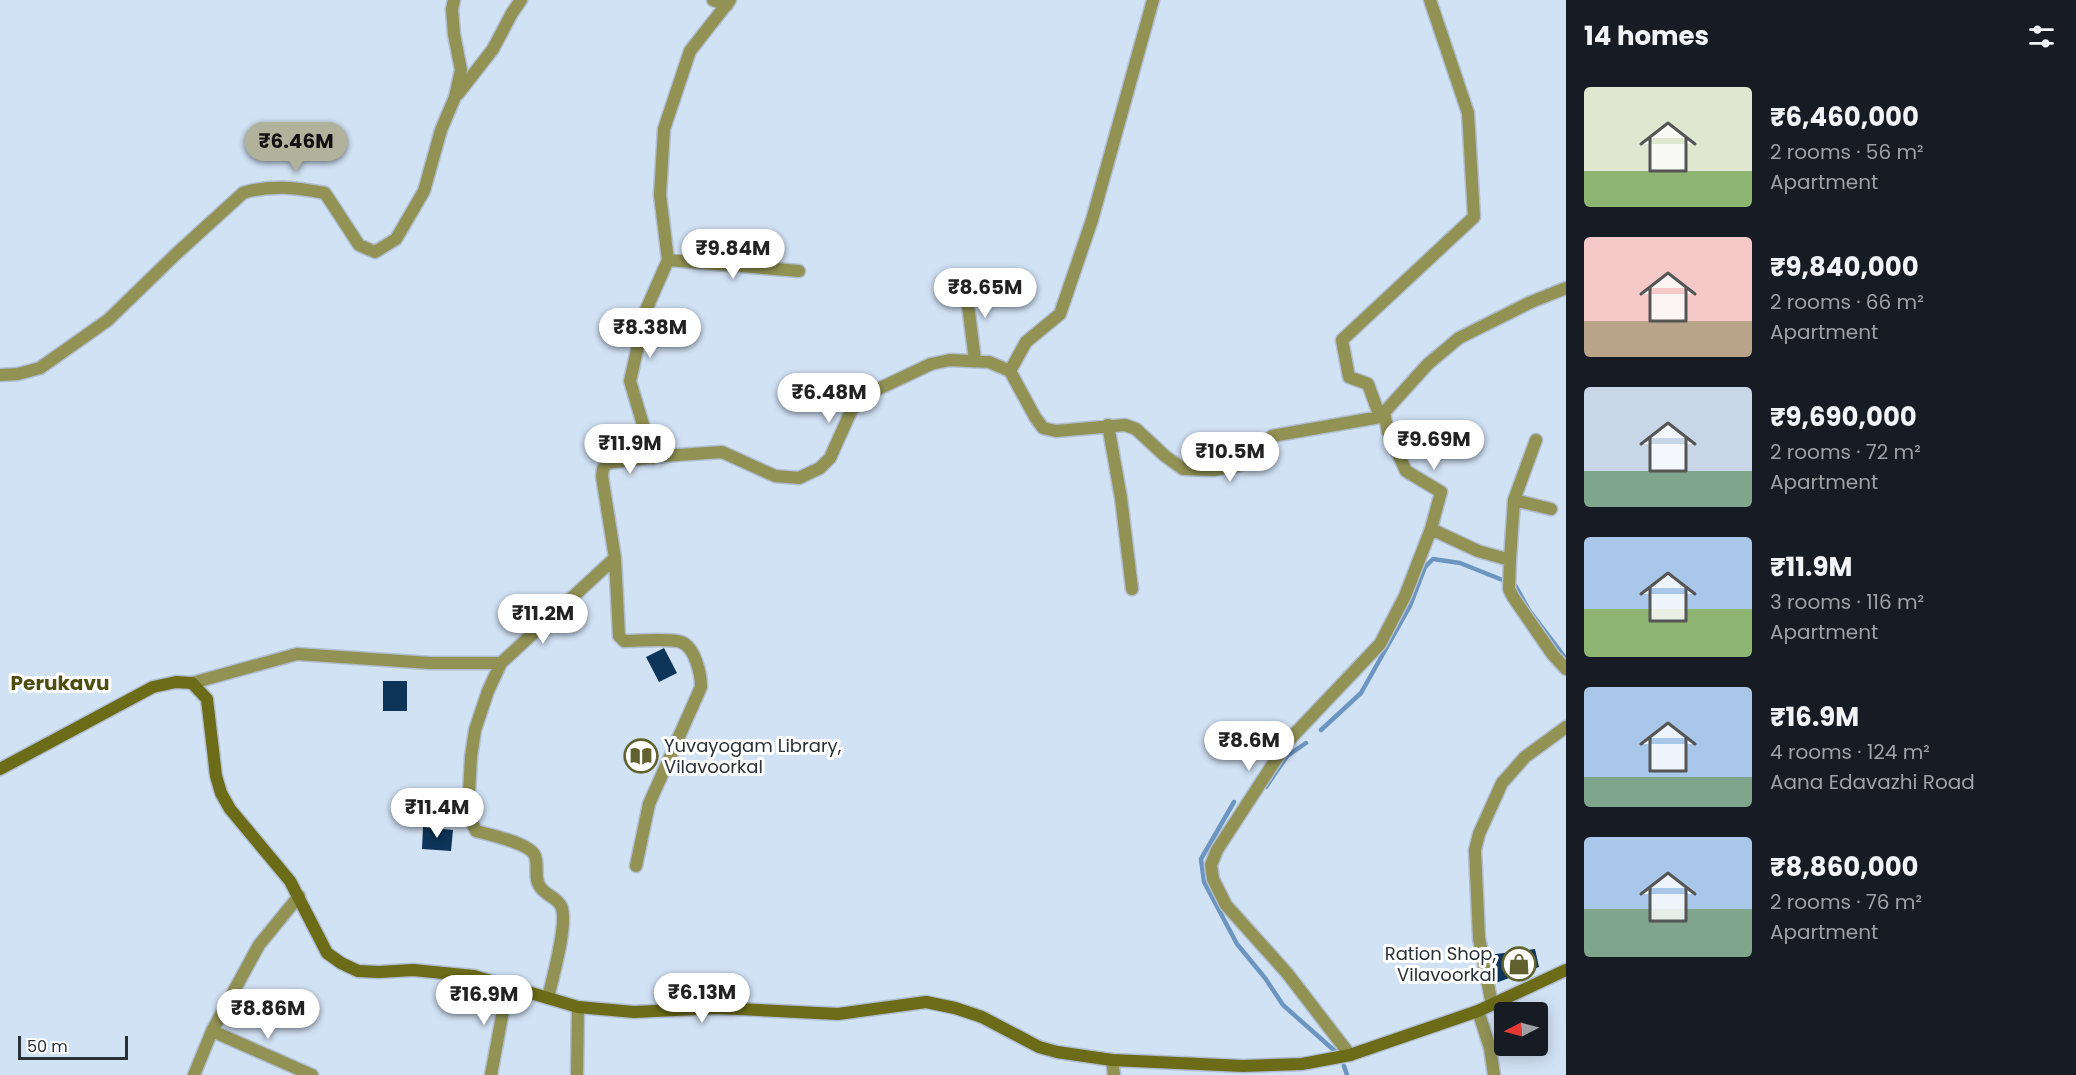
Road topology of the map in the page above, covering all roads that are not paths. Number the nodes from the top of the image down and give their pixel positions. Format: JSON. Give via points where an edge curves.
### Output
{"nodes":[{"id":1,"x":454,"y":0,"type":"edge"},
{"id":2,"x":521,"y":0,"type":"edge"},
{"id":3,"x":713,"y":0,"type":"edge"},
{"id":4,"x":1153,"y":0,"type":"edge"},
{"id":5,"x":1430,"y":0,"type":"edge"},
{"id":6,"x":729,"y":3,"type":"edge"},
{"id":7,"x":455,"y":98,"type":"junction"},
{"id":8,"x":668,"y":260,"type":"junction"},
{"id":9,"x":800,"y":271,"type":"dead end"},
{"id":10,"x":965,"y":282,"type":"dead end"},
{"id":11,"x":1566,"y":288,"type":"edge"},
{"id":12,"x":975,"y":360,"type":"junction"},
{"id":13,"x":1010,"y":370,"type":"junction"},
{"id":14,"x":0,"y":375,"type":"edge"},
{"id":15,"x":1382,"y":415,"type":"junction"},
{"id":16,"x":1108,"y":425,"type":"junction"},
{"id":17,"x":1536,"y":440,"type":"dead end"},
{"id":18,"x":652,"y":458,"type":"junction"},
{"id":19,"x":1514,"y":501,"type":"junction"},
{"id":20,"x":1551,"y":510,"type":"dead end"},
{"id":21,"x":1431,"y":529,"type":"junction"},
{"id":22,"x":615,"y":558,"type":"junction"},
{"id":23,"x":1510,"y":560,"type":"junction"},
{"id":24,"x":1132,"y":589,"type":"dead end"},
{"id":25,"x":501,"y":663,"type":"junction"},
{"id":26,"x":1566,"y":669,"type":"edge"},
{"id":27,"x":192,"y":683,"type":"junction"},
{"id":28,"x":1566,"y":727,"type":"edge"},
{"id":29,"x":0,"y":769,"type":"edge"},
{"id":30,"x":636,"y":866,"type":"dead end"},
{"id":31,"x":298,"y":896,"type":"junction"},
{"id":32,"x":1566,"y":970,"type":"edge"},
{"id":33,"x":508,"y":984,"type":"junction"},
{"id":34,"x":548,"y":998,"type":"junction"},
{"id":35,"x":1492,"y":1005,"type":"junction"},
{"id":36,"x":578,"y":1007,"type":"junction"},
{"id":37,"x":1478,"y":1011,"type":"junction"},
{"id":38,"x":212,"y":1032,"type":"junction"},
{"id":39,"x":1350,"y":1055,"type":"junction"},
{"id":40,"x":1112,"y":1060,"type":"junction"},
{"id":41,"x":194,"y":1075,"type":"edge"},
{"id":42,"x":312,"y":1075,"type":"edge"},
{"id":43,"x":491,"y":1075,"type":"edge"},
{"id":44,"x":577,"y":1075,"type":"edge"},
{"id":45,"x":1114,"y":1075,"type":"edge"},
{"id":46,"x":1494,"y":1075,"type":"edge"}],
"edges":[{"from":1,"to":7,"type":"street","via":[[454,34],[461,70]]},
{"from":2,"to":7,"type":"street","via":[[493,49]]},
{"from":3,"to":6,"type":"street"},
{"from":4,"to":13,"type":"street","via":[[1092,220],[1060,314],[1026,342]]},
{"from":5,"to":15,"type":"street","via":[[1468,113],[1474,216],[1342,340],[1349,377],[1368,384]]},
{"from":6,"to":8,"type":"street","via":[[690,51],[664,129],[660,195]]},
{"from":7,"to":14,"type":"street","via":[[441,130],[424,191],[396,239],[382,248],[375,252],[359,245],[326,193],[289,187],[243,193],[108,320],[40,368]]},
{"from":8,"to":9,"type":"street"},
{"from":8,"to":18,"type":"street","via":[[646,310],[630,381]]},
{"from":10,"to":12,"type":"street"},
{"from":11,"to":15,"type":"street","via":[[1458,338],[1421,371]]},
{"from":12,"to":13,"type":"street"},
{"from":12,"to":18,"type":"street","via":[[931,364],[876,390],[852,409],[830,458],[820,468],[799,477],[775,476],[722,452]]},
{"from":13,"to":16,"type":"street","via":[[1043,428],[1056,431]]},
{"from":15,"to":16,"type":"street","via":[[1272,436],[1265,447],[1241,465],[1214,470],[1183,469],[1136,429]]},
{"from":15,"to":21,"type":"street","via":[[1406,471],[1441,492]]},
{"from":16,"to":24,"type":"street"},
{"from":17,"to":19,"type":"street"},
{"from":18,"to":22,"type":"street","via":[[607,463],[603,469]]},
{"from":19,"to":20,"type":"street"},
{"from":19,"to":23,"type":"street"},
{"from":21,"to":23,"type":"street","via":[[1478,551]]},
{"from":21,"to":39,"type":"street","via":[[1405,596],[1380,644],[1288,741],[1211,865],[1213,879],[1226,905],[1287,973]]},
{"from":22,"to":25,"type":"street"},
{"from":22,"to":30,"type":"street","via":[[619,636],[624,640],[681,642],[690,647],[701,676],[700,687],[649,804]]},
{"from":23,"to":26,"type":"street","via":[[1509,589]]},
{"from":25,"to":27,"type":"street","via":[[430,663],[297,654]]},
{"from":25,"to":34,"type":"street","via":[[476,730],[468,811],[477,831],[527,847],[535,856],[540,888],[563,909],[564,924]]},
{"from":27,"to":29,"type":"street","via":[[153,687]]},
{"from":27,"to":31,"type":"street","via":[[207,699],[221,793]]},
{"from":28,"to":35,"type":"street","via":[[1525,757],[1502,783],[1479,834],[1475,850],[1479,938]]},
{"from":31,"to":33,"type":"street","via":[[327,954],[350,967],[379,972],[441,972]]},
{"from":31,"to":38,"type":"street","via":[[259,945]]},
{"from":32,"to":35,"type":"street"},
{"from":33,"to":34,"type":"street"},
{"from":33,"to":43,"type":"street"},
{"from":34,"to":36,"type":"street"},
{"from":35,"to":37,"type":"street"},
{"from":36,"to":40,"type":"street","via":[[634,1012],[717,1008],[838,1014],[926,1002],[982,1017],[1040,1047]]},
{"from":36,"to":44,"type":"street"},
{"from":37,"to":39,"type":"street"},
{"from":37,"to":46,"type":"street"},
{"from":38,"to":41,"type":"street"},
{"from":38,"to":42,"type":"street"},
{"from":39,"to":40,"type":"street","via":[[1272,1065]]},
{"from":40,"to":45,"type":"street"}]}
